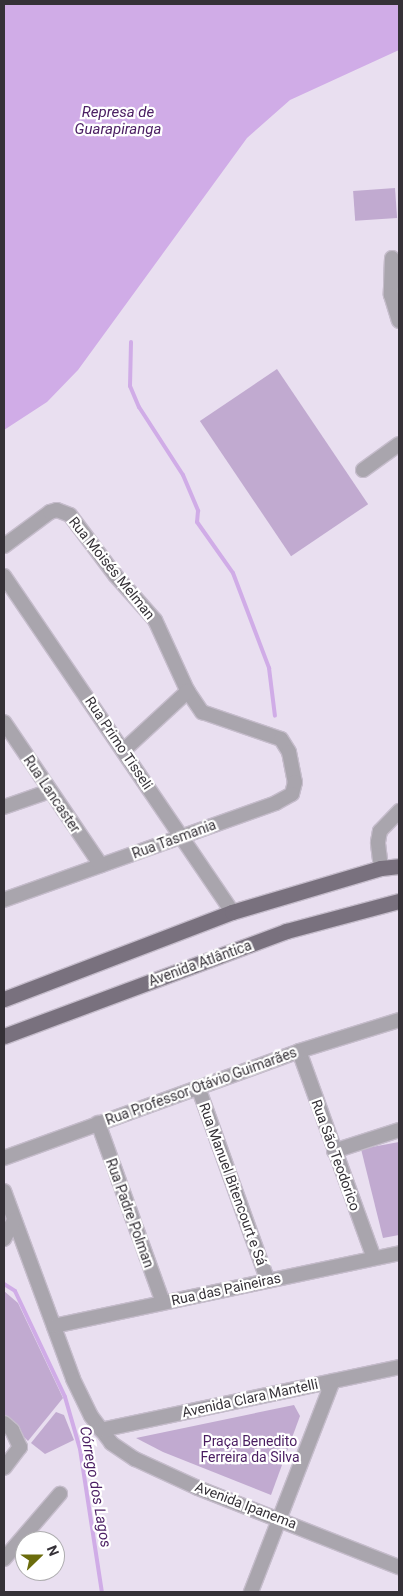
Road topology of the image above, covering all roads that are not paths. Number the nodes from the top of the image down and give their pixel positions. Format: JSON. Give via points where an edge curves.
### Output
{"nodes":[{"id":1,"x":392,"y":258,"type":"dead end"},
{"id":2,"x":396,"y":303,"type":"edge"},
{"id":3,"x":399,"y":321,"type":"edge"},
{"id":4,"x":399,"y":444,"type":"edge"},
{"id":5,"x":363,"y":470,"type":"dead end"},
{"id":6,"x":4,"y":546,"type":"edge"},
{"id":7,"x":4,"y":576,"type":"edge"},
{"id":8,"x":188,"y":692,"type":"junction"},
{"id":9,"x":4,"y":722,"type":"edge"},
{"id":10,"x":124,"y":750,"type":"junction"},
{"id":11,"x":50,"y":791,"type":"junction"},
{"id":12,"x":4,"y":807,"type":"edge"},
{"id":13,"x":399,"y":811,"type":"edge"},
{"id":14,"x":181,"y":836,"type":"junction"},
{"id":15,"x":101,"y":865,"type":"junction"},
{"id":16,"x":399,"y":866,"type":"edge"},
{"id":17,"x":381,"y":868,"type":"junction"},
{"id":18,"x":4,"y":900,"type":"edge"},
{"id":19,"x":399,"y":901,"type":"edge"},
{"id":20,"x":232,"y":912,"type":"junction"},
{"id":21,"x":4,"y":999,"type":"edge"},
{"id":22,"x":399,"y":1020,"type":"edge"},
{"id":23,"x":4,"y":1036,"type":"edge"},
{"id":24,"x":299,"y":1051,"type":"junction"},
{"id":25,"x":198,"y":1087,"type":"junction"},
{"id":26,"x":98,"y":1123,"type":"junction"},
{"id":27,"x":399,"y":1130,"type":"edge"},
{"id":28,"x":334,"y":1151,"type":"junction"},
{"id":29,"x":4,"y":1158,"type":"edge"},
{"id":30,"x":4,"y":1191,"type":"edge"},
{"id":31,"x":14,"y":1220,"type":"junction"},
{"id":32,"x":4,"y":1239,"type":"edge"},
{"id":33,"x":399,"y":1253,"type":"edge"},
{"id":34,"x":374,"y":1258,"type":"junction"},
{"id":35,"x":268,"y":1280,"type":"junction"},
{"id":36,"x":163,"y":1303,"type":"junction"},
{"id":37,"x":54,"y":1326,"type":"junction"},
{"id":38,"x":399,"y":1367,"type":"edge"},
{"id":39,"x":333,"y":1381,"type":"junction"},
{"id":40,"x":8,"y":1426,"type":"edge"},
{"id":41,"x":102,"y":1430,"type":"junction"},
{"id":42,"x":4,"y":1468,"type":"edge"},
{"id":43,"x":60,"y":1494,"type":"dead end"},
{"id":44,"x":279,"y":1518,"type":"junction"},
{"id":45,"x":4,"y":1559,"type":"edge"},
{"id":46,"x":399,"y":1567,"type":"edge"},
{"id":47,"x":251,"y":1592,"type":"edge"}],
"edges":[{"from":1,"to":2,"type":"street"},
{"from":2,"to":3,"type":"street"},
{"from":4,"to":5,"type":"street"},
{"from":6,"to":8,"type":"street","name":"Rua Moisés Melman","via":[[50,512],[66,512],[156,620]]},
{"from":7,"to":10,"type":"street","name":"Rua Primo Tisseli"},
{"from":8,"to":10,"type":"street"},
{"from":8,"to":14,"type":"street","name":"Rua Tasmania","via":[[202,712],[212,718],[272,734],[284,742],[295,782],[292,794],[259,810]]},
{"from":9,"to":11,"type":"street","name":"Rua Lancaster"},
{"from":10,"to":14,"type":"street","name":"Rua Primo Tisseli"},
{"from":11,"to":12,"type":"street"},
{"from":11,"to":15,"type":"street","name":"Rua Lancaster"},
{"from":13,"to":17,"type":"street","via":[[380,831]]},
{"from":14,"to":15,"type":"street","name":"Rua Tasmania"},
{"from":14,"to":20,"type":"street","name":"Rua Primo Tisseli"},
{"from":15,"to":18,"type":"street","name":"Rua Tasmania"},
{"from":16,"to":17,"type":"main road"},
{"from":17,"to":20,"type":"main road"},
{"from":19,"to":23,"type":"main road","name":"Avenida Atlântica","via":[[286,931]]},
{"from":20,"to":21,"type":"main road"},
{"from":22,"to":24,"type":"street","name":"Rua Professor Otávio Guimarães"},
{"from":24,"to":25,"type":"street","name":"Rua Professor Otávio Guimarães"},
{"from":24,"to":28,"type":"street","name":"Rua São Teodorico"},
{"from":25,"to":26,"type":"street","name":"Rua Professor Otávio Guimarães"},
{"from":25,"to":35,"type":"street","name":"Rua Manuel Bitencourt e Sá"},
{"from":26,"to":29,"type":"street","name":"Rua Professor Otávio Guimarães"},
{"from":26,"to":36,"type":"street","name":"Rua Padre Polman"},
{"from":27,"to":28,"type":"street"},
{"from":28,"to":34,"type":"street","name":"Rua São Teodorico"},
{"from":30,"to":31,"type":"street","name":"Avenida Ipanema"},
{"from":31,"to":32,"type":"street"},
{"from":31,"to":37,"type":"street","name":"Avenida Ipanema"},
{"from":33,"to":34,"type":"street","name":"Rua das Paineiras"},
{"from":34,"to":35,"type":"street","name":"Rua das Paineiras"},
{"from":35,"to":36,"type":"street","name":"Rua das Paineiras"},
{"from":36,"to":37,"type":"street","name":"Rua das Paineiras"},
{"from":37,"to":41,"type":"street","name":"Avenida Ipanema","via":[[72,1379]]},
{"from":38,"to":39,"type":"street","name":"Avenida Clara Mantelli"},
{"from":39,"to":41,"type":"street","name":"Avenida Clara Mantelli"},
{"from":39,"to":44,"type":"street","via":[[315,1435]]},
{"from":40,"to":42,"type":"street","via":[[20,1448]]},
{"from":41,"to":44,"type":"street","name":"Avenida Ipanema","via":[[111,1443],[135,1459]]},
{"from":43,"to":45,"type":"street"},
{"from":44,"to":46,"type":"street","name":"Avenida Ipanema"},
{"from":44,"to":47,"type":"street"}]}
